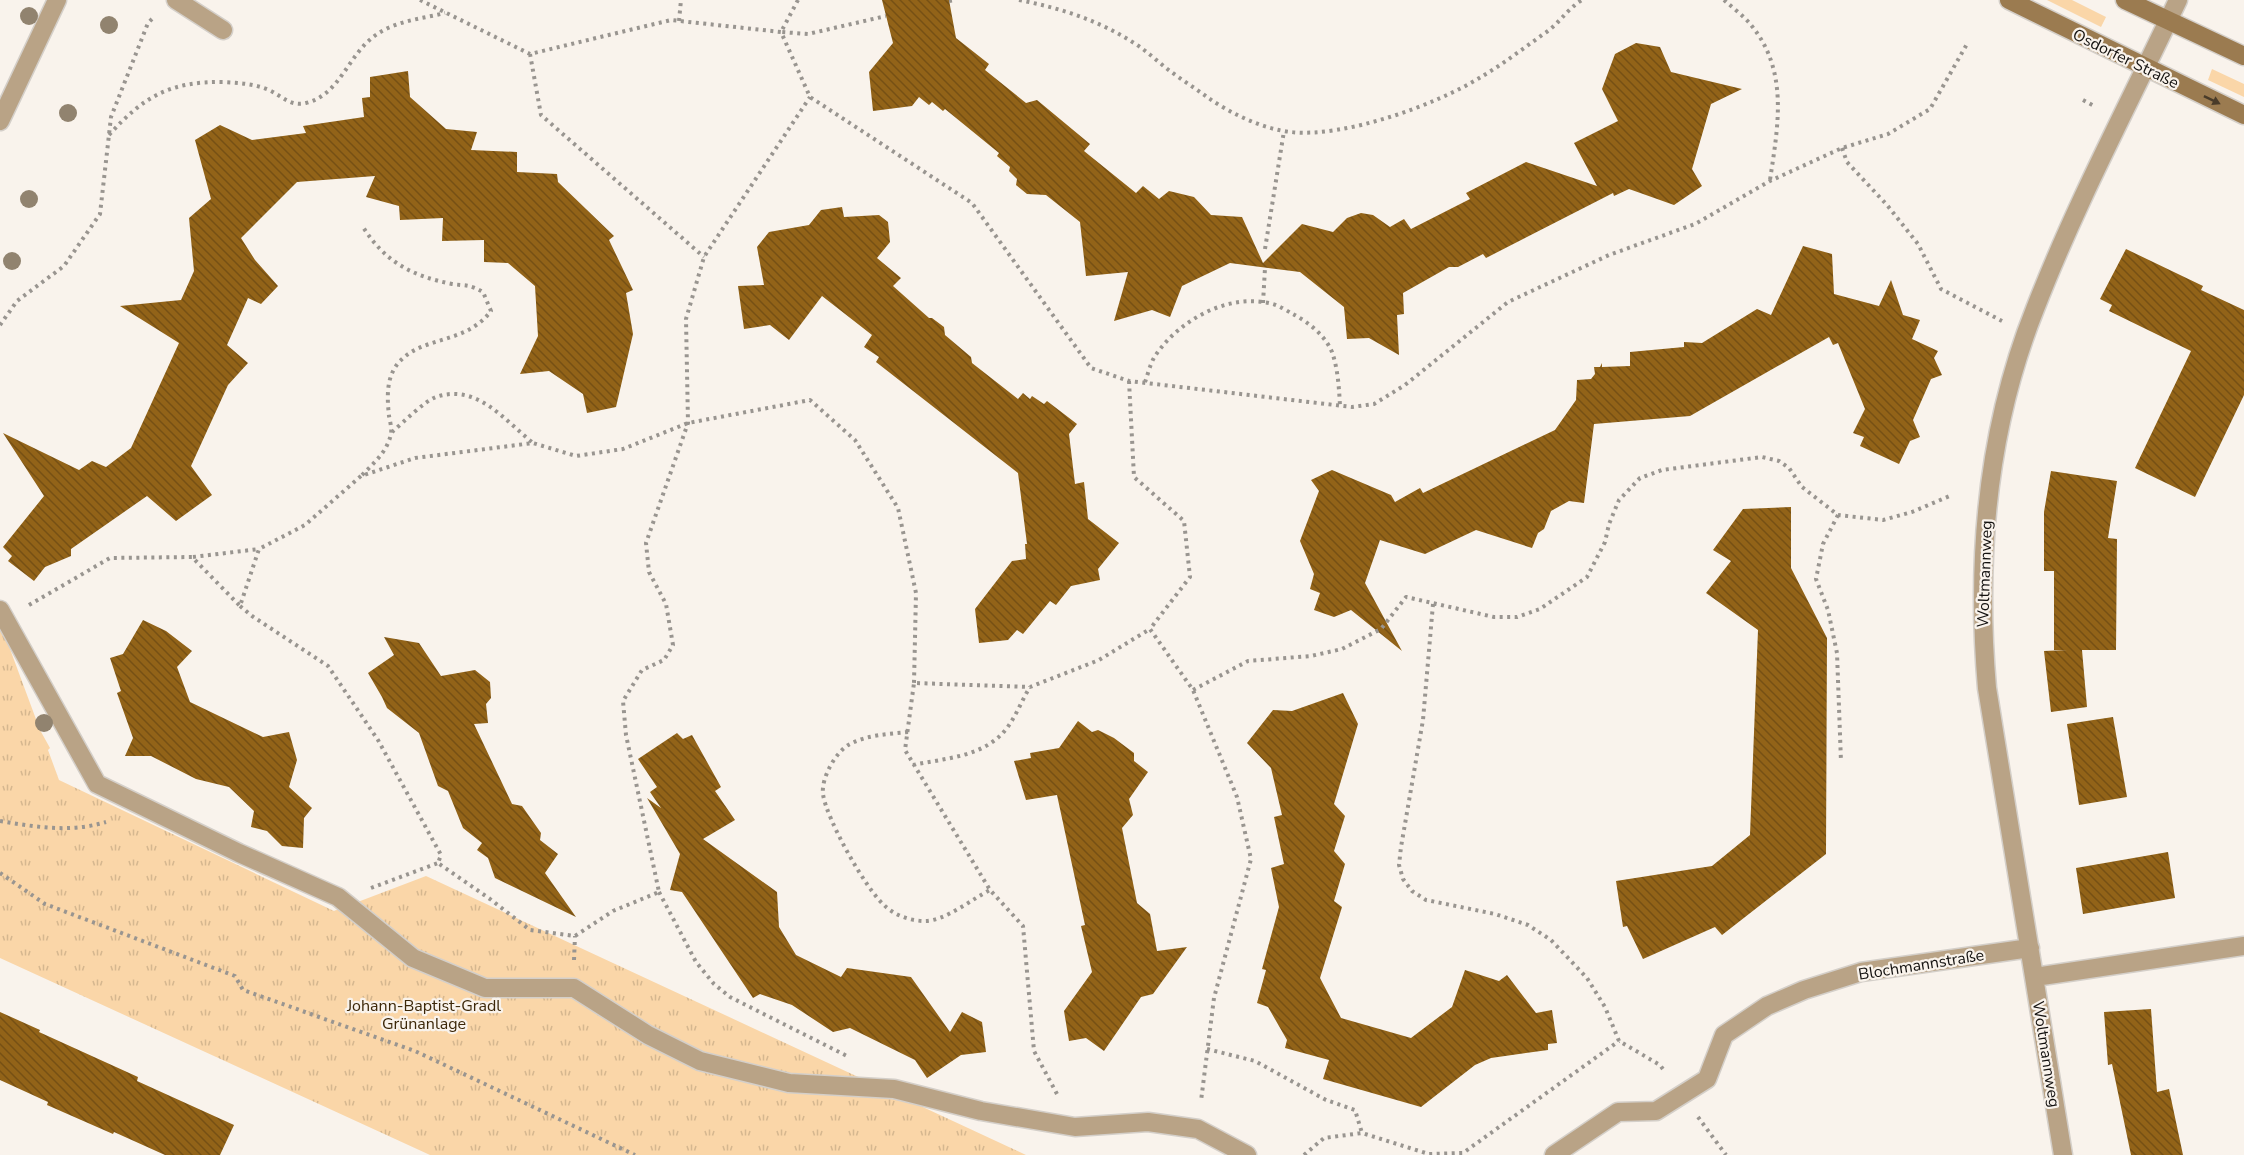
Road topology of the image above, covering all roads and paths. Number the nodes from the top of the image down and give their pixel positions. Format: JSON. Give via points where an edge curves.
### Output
{"nodes":[{"id":1,"x":57,"y":0,"type":"edge"},
{"id":2,"x":176,"y":0,"type":"edge"},
{"id":3,"x":420,"y":0,"type":"edge"},
{"id":4,"x":681,"y":0,"type":"edge"},
{"id":5,"x":798,"y":0,"type":"edge"},
{"id":6,"x":955,"y":0,"type":"edge"},
{"id":7,"x":1019,"y":0,"type":"edge"},
{"id":8,"x":1582,"y":0,"type":"edge"},
{"id":9,"x":1724,"y":0,"type":"edge"},
{"id":10,"x":2009,"y":0,"type":"edge"},
{"id":11,"x":2125,"y":0,"type":"edge"},
{"id":12,"x":2178,"y":0,"type":"edge"},
{"id":13,"x":949,"y":1,"type":"edge"},
{"id":14,"x":446,"y":13,"type":"junction"},
{"id":15,"x":155,"y":15,"type":"dead end"},
{"id":16,"x":886,"y":16,"type":"dead end"},
{"id":17,"x":679,"y":21,"type":"junction"},
{"id":18,"x":2168,"y":21,"type":"junction"},
{"id":19,"x":223,"y":30,"type":"dead end"},
{"id":20,"x":781,"y":32,"type":"junction"},
{"id":21,"x":1967,"y":44,"type":"dead end"},
{"id":22,"x":530,"y":54,"type":"junction"},
{"id":23,"x":2244,"y":56,"type":"edge"},
{"id":24,"x":2146,"y":68,"type":"junction"},
{"id":25,"x":810,"y":97,"type":"junction"},
{"id":26,"x":2244,"y":115,"type":"edge"},
{"id":27,"x":0,"y":121,"type":"edge"},
{"id":28,"x":1284,"y":131,"type":"junction"},
{"id":29,"x":109,"y":135,"type":"junction"},
{"id":30,"x":1842,"y":148,"type":"junction"},
{"id":31,"x":1770,"y":181,"type":"junction"},
{"id":32,"x":363,"y":227,"type":"dead end"},
{"id":33,"x":1265,"y":249,"type":"dead end"},
{"id":34,"x":704,"y":257,"type":"junction"},
{"id":35,"x":1265,"y":268,"type":"dead end"},
{"id":36,"x":1263,"y":303,"type":"junction"},
{"id":37,"x":2004,"y":322,"type":"dead end"},
{"id":38,"x":0,"y":325,"type":"edge"},
{"id":39,"x":1129,"y":381,"type":"junction"},
{"id":40,"x":1145,"y":382,"type":"junction"},
{"id":41,"x":1340,"y":406,"type":"junction"},
{"id":42,"x":688,"y":423,"type":"junction"},
{"id":43,"x":392,"y":433,"type":"junction"},
{"id":44,"x":533,"y":443,"type":"junction"},
{"id":45,"x":362,"y":476,"type":"junction"},
{"id":46,"x":1952,"y":495,"type":"dead end"},
{"id":47,"x":1838,"y":515,"type":"junction"},
{"id":48,"x":259,"y":549,"type":"junction"},
{"id":49,"x":192,"y":557,"type":"junction"},
{"id":50,"x":1433,"y":604,"type":"junction"},
{"id":51,"x":240,"y":606,"type":"junction"},
{"id":52,"x":3,"y":615,"type":"edge"},
{"id":53,"x":1150,"y":629,"type":"junction"},
{"id":54,"x":914,"y":683,"type":"junction"},
{"id":55,"x":1029,"y":687,"type":"junction"},
{"id":56,"x":1193,"y":690,"type":"junction"},
{"id":57,"x":908,"y":732,"type":"junction"},
{"id":58,"x":1841,"y":762,"type":"dead end"},
{"id":59,"x":913,"y":765,"type":"junction"},
{"id":60,"x":148,"y":809,"type":"junction"},
{"id":61,"x":0,"y":821,"type":"edge"},
{"id":62,"x":438,"y":863,"type":"junction"},
{"id":63,"x":0,"y":873,"type":"edge"},
{"id":64,"x":990,"y":890,"type":"junction"},
{"id":65,"x":659,"y":892,"type":"junction"},
{"id":66,"x":338,"y":897,"type":"junction"},
{"id":67,"x":2244,"y":946,"type":"edge"},
{"id":68,"x":2030,"y":948,"type":"junction"},
{"id":69,"x":2035,"y":977,"type":"junction"},
{"id":70,"x":1619,"y":1041,"type":"junction"},
{"id":71,"x":1207,"y":1049,"type":"junction"},
{"id":72,"x":853,"y":1059,"type":"dead end"},
{"id":73,"x":1683,"y":1095,"type":"junction"},
{"id":74,"x":1075,"y":1127,"type":"junction"},
{"id":75,"x":1198,"y":1129,"type":"junction"},
{"id":76,"x":1362,"y":1133,"type":"junction"},
{"id":77,"x":635,"y":1155,"type":"edge"},
{"id":78,"x":1247,"y":1155,"type":"edge"},
{"id":79,"x":1304,"y":1155,"type":"edge"},
{"id":80,"x":1554,"y":1155,"type":"edge"},
{"id":81,"x":1726,"y":1155,"type":"edge"},
{"id":82,"x":2063,"y":1155,"type":"edge"}],
"edges":[{"from":1,"to":27,"type":"street"},
{"from":2,"to":19,"type":"street"},
{"from":3,"to":14,"type":"path"},
{"from":4,"to":17,"type":"path"},
{"from":5,"to":20,"type":"path"},
{"from":6,"to":13,"type":"path"},
{"from":7,"to":28,"type":"path","via":[[1088,19],[1135,43],[1221,106]]},
{"from":8,"to":28,"type":"path","via":[[1553,28],[1480,78],[1428,103],[1325,133]]},
{"from":9,"to":31,"type":"path","via":[[1751,24],[1768,50],[1779,90]]},
{"from":10,"to":24,"type":"street","name":"Osdorfer Straße"},
{"from":11,"to":18,"type":"street"},
{"from":12,"to":18,"type":"street","name":"Woltmannweg"},
{"from":14,"to":22,"type":"path"},
{"from":14,"to":29,"type":"path","via":[[388,27],[372,38],[332,90],[321,98],[294,105],[268,90],[244,83],[179,85],[134,108]]},
{"from":15,"to":29,"type":"path","via":[[148,23],[111,117]]},
{"from":16,"to":20,"type":"path","via":[[808,34]]},
{"from":17,"to":20,"type":"path"},
{"from":17,"to":22,"type":"path"},
{"from":18,"to":23,"type":"street"},
{"from":18,"to":24,"type":"street","name":"Woltmannweg"},
{"from":20,"to":25,"type":"path"},
{"from":21,"to":30,"type":"path","via":[[1930,109],[1888,134]]},
{"from":22,"to":34,"type":"path","via":[[541,114]]},
{"from":24,"to":26,"type":"street","name":"Osdorfer Straße","one_way":true},
{"from":24,"to":68,"type":"street","name":"Woltmannweg","via":[[2034,310],[2000,429],[1988,498],[1981,590],[1987,688]]},
{"from":25,"to":34,"type":"path"},
{"from":25,"to":39,"type":"path","via":[[972,203],[1091,368]]},
{"from":28,"to":33,"type":"path"},
{"from":29,"to":38,"type":"path","via":[[100,214],[64,266],[18,302]]},
{"from":30,"to":31,"type":"path"},
{"from":30,"to":37,"type":"path","via":[[1847,162],[1918,244],[1941,289]]},
{"from":31,"to":41,"type":"path","via":[[1695,224],[1609,255],[1508,302],[1405,386],[1374,404]]},
{"from":32,"to":43,"type":"path","via":[[387,257],[416,275],[469,284],[483,292],[491,311],[468,332],[414,349],[398,363],[388,383]]},
{"from":34,"to":42,"type":"path","via":[[686,319]]},
{"from":35,"to":36,"type":"path"},
{"from":36,"to":40,"type":"path","via":[[1223,305],[1198,316],[1176,332],[1154,357]]},
{"from":36,"to":41,"type":"path","via":[[1281,308],[1315,329],[1331,350]]},
{"from":39,"to":40,"type":"path"},
{"from":39,"to":53,"type":"path","via":[[1134,477],[1184,521],[1190,577]]},
{"from":40,"to":41,"type":"path"},
{"from":42,"to":44,"type":"path","via":[[623,449],[576,456]]},
{"from":42,"to":54,"type":"path","via":[[810,399],[855,440],[898,508],[916,593]]},
{"from":42,"to":65,"type":"path","via":[[646,543],[649,572],[666,604],[673,645],[664,660],[642,670],[623,701],[626,735]]},
{"from":43,"to":44,"type":"path","via":[[435,397],[460,393],[497,411]]},
{"from":43,"to":45,"type":"path","via":[[382,454]]},
{"from":44,"to":45,"type":"path","via":[[415,458]]},
{"from":45,"to":48,"type":"path","via":[[305,525]]},
{"from":46,"to":47,"type":"path","via":[[1883,520]]},
{"from":47,"to":50,"type":"path","via":[[1802,487],[1779,461],[1762,457],[1662,470],[1640,478],[1618,500],[1605,542],[1587,577],[1540,609],[1517,617],[1494,617]]},
{"from":47,"to":58,"type":"path","via":[[1823,544],[1816,579],[1828,610],[1837,653]]},
{"from":48,"to":49,"type":"path"},
{"from":48,"to":51,"type":"path"},
{"from":49,"to":51,"type":"path"},
{"from":49,"to":52,"type":"path","via":[[110,558]]},
{"from":50,"to":56,"type":"path","via":[[1406,597],[1381,628],[1342,649],[1311,656],[1248,661]]},
{"from":50,"to":70,"type":"path","via":[[1423,720],[1401,847],[1403,879],[1426,900],[1495,914],[1528,925],[1551,940],[1587,978]]},
{"from":51,"to":62,"type":"path","via":[[328,666],[378,740],[441,855]]},
{"from":52,"to":60,"type":"street","via":[[97,784]]},
{"from":53,"to":55,"type":"path","via":[[1099,660]]},
{"from":53,"to":56,"type":"path"},
{"from":54,"to":55,"type":"path"},
{"from":54,"to":57,"type":"path"},
{"from":55,"to":59,"type":"path","via":[[1008,728],[994,742],[978,752]]},
{"from":56,"to":71,"type":"path","via":[[1237,797],[1251,859],[1214,998]]},
{"from":57,"to":59,"type":"path","via":[[905,750]]},
{"from":57,"to":64,"type":"path","via":[[876,735],[848,744],[829,764],[822,793],[836,832],[884,905],[905,919],[927,921],[949,914]]},
{"from":59,"to":64,"type":"path"},
{"from":60,"to":61,"type":"path","via":[[87,828],[43,828]]},
{"from":60,"to":66,"type":"street"},
{"from":62,"to":65,"type":"path","via":[[530,930],[575,936],[613,911]]},
{"from":62,"to":66,"type":"path"},
{"from":63,"to":77,"type":"path","via":[[45,904],[235,976],[243,990],[415,1051]]},
{"from":64,"to":74,"type":"path","via":[[1023,926],[1034,1051]]},
{"from":65,"to":72,"type":"path","via":[[696,962],[730,998]]},
{"from":66,"to":74,"type":"street","via":[[413,957],[485,988],[574,988],[648,1035],[700,1061],[789,1083],[894,1089],[981,1111]]},
{"from":67,"to":69,"type":"street"},
{"from":68,"to":69,"type":"street","name":"Woltmannweg"},
{"from":68,"to":73,"type":"street","name":"Blochmannstraße","via":[[1860,972],[1804,990],[1767,1006],[1724,1035],[1707,1079]]},
{"from":69,"to":82,"type":"street","name":"Woltmannweg"},
{"from":70,"to":73,"type":"path","via":[[1660,1065]]},
{"from":70,"to":76,"type":"path","via":[[1463,1153],[1429,1154]]},
{"from":71,"to":75,"type":"path"},
{"from":71,"to":76,"type":"path","via":[[1255,1061],[1326,1100],[1355,1110]]},
{"from":73,"to":80,"type":"street","name":"Blochmannstraße","via":[[1656,1111],[1618,1112]]},
{"from":73,"to":81,"type":"path"},
{"from":74,"to":75,"type":"street","via":[[1148,1122]]},
{"from":75,"to":78,"type":"street"},
{"from":76,"to":79,"type":"path","via":[[1324,1138]]}]}
